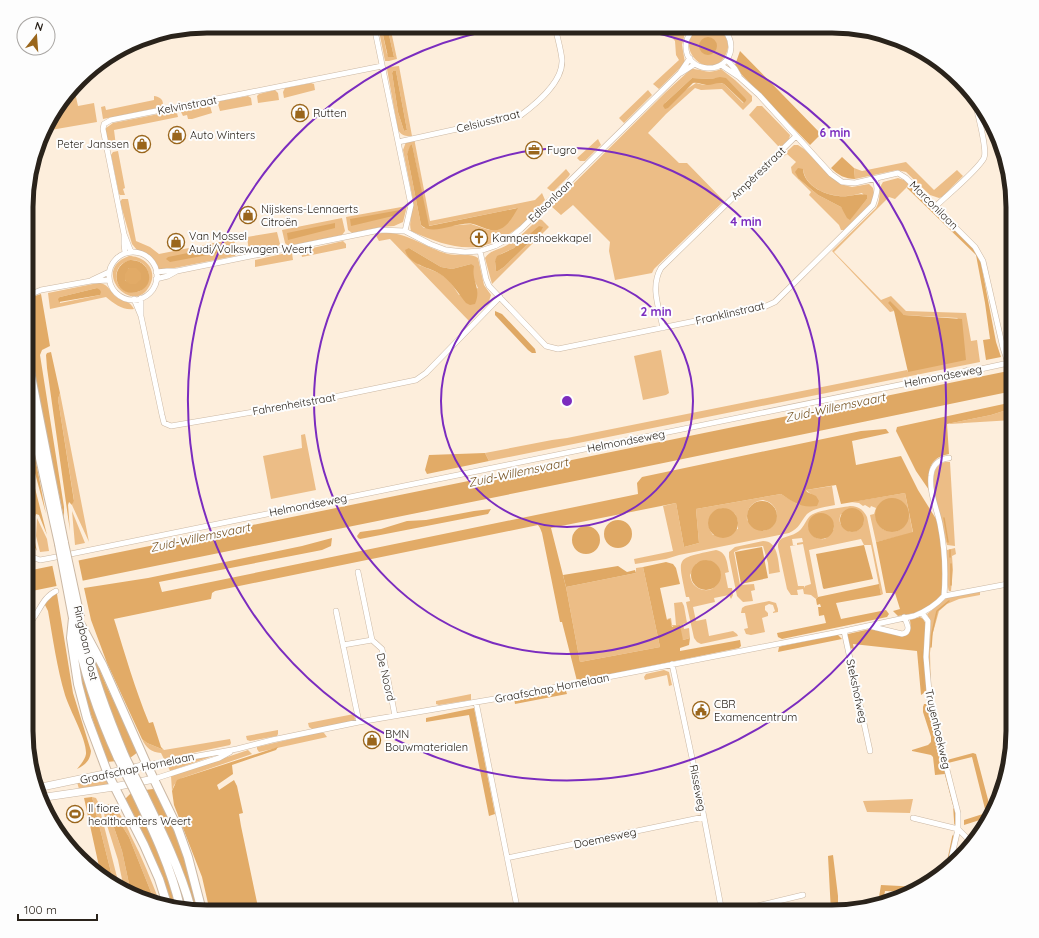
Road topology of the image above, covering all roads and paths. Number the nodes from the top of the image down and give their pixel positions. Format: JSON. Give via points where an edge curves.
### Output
{"nodes":[{"id":1,"x":375,"y":33,"type":"edge"},
{"id":2,"x":556,"y":33,"type":"edge"},
{"id":3,"x":690,"y":33,"type":"edge"},
{"id":4,"x":727,"y":33,"type":"edge"},
{"id":5,"x":690,"y":58,"type":"junction"},
{"id":6,"x":726,"y":60,"type":"junction"},
{"id":7,"x":695,"y":64,"type":"junction"},
{"id":8,"x":721,"y":65,"type":"junction"},
{"id":9,"x":382,"y":66,"type":"junction"},
{"id":10,"x":680,"y":73,"type":"junction"},
{"id":11,"x":739,"y":77,"type":"junction"},
{"id":12,"x":977,"y":111,"type":"edge"},
{"id":13,"x":796,"y":136,"type":"junction"},
{"id":14,"x":398,"y":142,"type":"junction"},
{"id":15,"x":875,"y":179,"type":"junction"},
{"id":16,"x":936,"y":206,"type":"junction"},
{"id":17,"x":405,"y":231,"type":"junction"},
{"id":18,"x":124,"y":234,"type":"junction"},
{"id":19,"x":480,"y":250,"type":"junction"},
{"id":20,"x":131,"y":252,"type":"junction"},
{"id":21,"x":125,"y":253,"type":"junction"},
{"id":22,"x":109,"y":272,"type":"junction"},
{"id":23,"x":156,"y":272,"type":"junction"},
{"id":24,"x":177,"y":272,"type":"junction"},
{"id":25,"x":156,"y":279,"type":"junction"},
{"id":26,"x":109,"y":280,"type":"junction"},
{"id":27,"x":91,"y":281,"type":"junction"},
{"id":28,"x":33,"y":292,"type":"edge"},
{"id":29,"x":37,"y":292,"type":"junction"},
{"id":30,"x":33,"y":294,"type":"edge"},
{"id":31,"x":500,"y":297,"type":"junction"},
{"id":32,"x":141,"y":298,"type":"junction"},
{"id":33,"x":134,"y":300,"type":"junction"},
{"id":34,"x":141,"y":316,"type":"junction"},
{"id":35,"x":663,"y":328,"type":"junction"},
{"id":36,"x":1006,"y":354,"type":"edge"},
{"id":37,"x":1006,"y":364,"type":"edge"},
{"id":38,"x":33,"y":388,"type":"edge"},
{"id":39,"x":33,"y":424,"type":"edge"},
{"id":40,"x":949,"y":458,"type":"dead end"},
{"id":41,"x":62,"y":543,"type":"junction"},
{"id":42,"x":33,"y":557,"type":"edge"},
{"id":43,"x":358,"y":572,"type":"dead end"},
{"id":44,"x":1006,"y":584,"type":"edge"},
{"id":45,"x":56,"y":591,"type":"dead end"},
{"id":46,"x":944,"y":596,"type":"junction"},
{"id":47,"x":336,"y":611,"type":"dead end"},
{"id":48,"x":922,"y":613,"type":"junction"},
{"id":49,"x":77,"y":617,"type":"junction"},
{"id":50,"x":904,"y":618,"type":"junction"},
{"id":51,"x":33,"y":620,"type":"edge"},
{"id":52,"x":81,"y":625,"type":"junction"},
{"id":53,"x":866,"y":626,"type":"junction"},
{"id":54,"x":844,"y":631,"type":"junction"},
{"id":55,"x":372,"y":640,"type":"junction"},
{"id":56,"x":343,"y":645,"type":"junction"},
{"id":57,"x":672,"y":664,"type":"junction"},
{"id":58,"x":476,"y":702,"type":"junction"},
{"id":59,"x":395,"y":716,"type":"junction"},
{"id":60,"x":359,"y":722,"type":"junction"},
{"id":61,"x":237,"y":749,"type":"junction"},
{"id":62,"x":870,"y":751,"type":"dead end"},
{"id":63,"x":122,"y":757,"type":"junction"},
{"id":64,"x":147,"y":765,"type":"junction"},
{"id":65,"x":108,"y":774,"type":"junction"},
{"id":66,"x":154,"y":779,"type":"junction"},
{"id":67,"x":42,"y":787,"type":"edge"},
{"id":68,"x":114,"y":787,"type":"junction"},
{"id":69,"x":140,"y":796,"type":"junction"},
{"id":70,"x":46,"y":797,"type":"edge"},
{"id":71,"x":704,"y":817,"type":"junction"},
{"id":72,"x":913,"y":818,"type":"dead end"},
{"id":73,"x":958,"y":828,"type":"junction"},
{"id":74,"x":968,"y":839,"type":"edge"},
{"id":75,"x":507,"y":858,"type":"junction"},
{"id":76,"x":951,"y":858,"type":"edge"},
{"id":77,"x":803,"y":895,"type":"dead end"},
{"id":78,"x":166,"y":900,"type":"edge"},
{"id":79,"x":179,"y":903,"type":"edge"},
{"id":80,"x":190,"y":904,"type":"edge"},
{"id":81,"x":200,"y":905,"type":"edge"},
{"id":82,"x":517,"y":905,"type":"edge"},
{"id":83,"x":721,"y":905,"type":"edge"},
{"id":84,"x":761,"y":905,"type":"edge"}],
"edges":[{"from":1,"to":9,"type":"street"},
{"from":2,"to":14,"type":"street","name":"Celsiusstraat","via":[[562,60],[561,71],[535,105],[521,115]]},
{"from":3,"to":5,"type":"street","via":[[686,48]]},
{"from":4,"to":6,"type":"street","via":[[731,49]]},
{"from":5,"to":7,"type":"street"},
{"from":5,"to":10,"type":"street","name":"Edisonlaan"},
{"from":6,"to":8,"type":"street"},
{"from":6,"to":11,"type":"street","name":"Marconilaan"},
{"from":7,"to":8,"type":"street","via":[[708,68]]},
{"from":7,"to":10,"type":"street","name":"Edisonlaan"},
{"from":8,"to":11,"type":"street","name":"Marconilaan"},
{"from":9,"to":14,"type":"street"},
{"from":9,"to":18,"type":"street","name":"Kelvinstraat","via":[[111,120],[104,124],[102,129]]},
{"from":10,"to":19,"type":"street","name":"Edisonlaan","via":[[521,229],[494,246]]},
{"from":11,"to":13,"type":"street","name":"Marconilaan"},
{"from":12,"to":16,"type":"street","via":[[985,148],[984,157]]},
{"from":13,"to":15,"type":"street","name":"Marconilaan","via":[[831,174],[842,182],[855,183]]},
{"from":13,"to":35,"type":"street","name":"Ampèrestraat","via":[[661,268],[656,276],[655,287]]},
{"from":14,"to":17,"type":"street","via":[[411,205]]},
{"from":15,"to":16,"type":"street","name":"Marconilaan","via":[[898,173]]},
{"from":15,"to":35,"type":"street","name":"Franklinstraat","via":[[877,184],[873,205],[775,302],[764,307]]},
{"from":16,"to":36,"type":"street","name":"Marconilaan","via":[[975,246],[983,261]]},
{"from":17,"to":19,"type":"street","name":"Edisonlaan","via":[[446,250]]},
{"from":17,"to":24,"type":"street","name":"Edisonlaan","via":[[380,230]]},
{"from":18,"to":20,"type":"street","name":"Kelvinstraat"},
{"from":18,"to":21,"type":"street","name":"Kelvinstraat"},
{"from":19,"to":31,"type":"street","name":"Franklinstraat","via":[[486,279]]},
{"from":20,"to":21,"type":"street"},
{"from":20,"to":23,"type":"street","via":[[138,252],[150,259]]},
{"from":21,"to":22,"type":"street","via":[[114,260]]},
{"from":22,"to":26,"type":"street"},
{"from":22,"to":27,"type":"street"},
{"from":23,"to":24,"type":"street","name":"Edisonlaan"},
{"from":23,"to":25,"type":"street"},
{"from":24,"to":25,"type":"street","name":"Edisonlaan"},
{"from":25,"to":32,"type":"street","via":[[152,290]]},
{"from":26,"to":27,"type":"street"},
{"from":26,"to":33,"type":"street","via":[[116,292]]},
{"from":27,"to":29,"type":"street"},
{"from":28,"to":29,"type":"street"},
{"from":29,"to":30,"type":"street"},
{"from":31,"to":34,"type":"street","name":"Fahrenheitstraat","via":[[426,373],[416,380],[300,404],[171,426],[164,423],[162,416]]},
{"from":31,"to":35,"type":"street","name":"Franklinstraat","via":[[546,346],[558,349]]},
{"from":32,"to":33,"type":"street"},
{"from":32,"to":34,"type":"street","name":"Fahrenheitstraat"},
{"from":33,"to":34,"type":"street","name":"Fahrenheitstraat"},
{"from":37,"to":42,"type":"street","name":"Helmondseweg","via":[[51,558],[40,560]]},
{"from":38,"to":41,"type":"main road","name":"Ringbaan Oost"},
{"from":39,"to":41,"type":"main road","name":"Ringbaan Oost"},
{"from":40,"to":46,"type":"street","via":[[939,460],[930,476],[944,548]]},
{"from":41,"to":49,"type":"main road","name":"Ringbaan Oost","bridge":true},
{"from":43,"to":55,"type":"street","name":"De Noord"},
{"from":44,"to":46,"type":"street"},
{"from":45,"to":51,"type":"street","via":[[45,599]]},
{"from":46,"to":48,"type":"street","name":"Graafschap Hornelaan"},
{"from":47,"to":56,"type":"street"},
{"from":48,"to":50,"type":"street","name":"Graafschap Hornelaan"},
{"from":48,"to":73,"type":"street","name":"Truyenhoekweg","via":[[928,621],[926,657],[930,703],[958,813]]},
{"from":49,"to":52,"type":"main road","name":"Ringbaan Oost"},
{"from":49,"to":63,"type":"main road","name":"Ringbaan Oost","via":[[80,652],[89,684],[101,720]]},
{"from":49,"to":65,"type":"main road","via":[[71,638],[78,684],[87,718]]},
{"from":50,"to":53,"type":"street","name":"Graafschap Hornelaan"},
{"from":50,"to":53,"type":"street","name":"Graafschap Hornelaan","via":[[908,626],[906,634]]},
{"from":52,"to":63,"type":"main road","name":"Ringbaan Oost","via":[[96,683]]},
{"from":52,"to":64,"type":"main road","via":[[103,666]]},
{"from":53,"to":54,"type":"street","name":"Graafschap Hornelaan"},
{"from":54,"to":57,"type":"street","name":"Graafschap Hornelaan"},
{"from":54,"to":62,"type":"street","name":"Stekshofweg"},
{"from":55,"to":56,"type":"street","name":"De Noord"},
{"from":55,"to":59,"type":"street","name":"De Noord","via":[[382,650]]},
{"from":56,"to":60,"type":"street"},
{"from":57,"to":58,"type":"street","name":"Graafschap Hornelaan"},
{"from":57,"to":71,"type":"street","name":"Risseweg"},
{"from":58,"to":59,"type":"street","name":"Graafschap Hornelaan"},
{"from":58,"to":75,"type":"street"},
{"from":59,"to":60,"type":"street","name":"Graafschap Hornelaan"},
{"from":60,"to":61,"type":"street","name":"Graafschap Hornelaan"},
{"from":61,"to":64,"type":"street","name":"Graafschap Hornelaan"},
{"from":61,"to":66,"type":"street","name":"Graafschap Hornelaan","via":[[219,758]]},
{"from":63,"to":69,"type":"main road","name":"Ringbaan Oost","bridge":true},
{"from":64,"to":65,"type":"street","name":"Graafschap Hornelaan"},
{"from":64,"to":66,"type":"main road"},
{"from":65,"to":67,"type":"street","name":"Graafschap Hornelaan"},
{"from":65,"to":68,"type":"main road"},
{"from":66,"to":68,"type":"street","name":"Graafschap Hornelaan"},
{"from":66,"to":81,"type":"main road","via":[[178,829]]},
{"from":68,"to":70,"type":"street","name":"Graafschap Hornelaan"},
{"from":68,"to":78,"type":"main road","via":[[150,859]]},
{"from":69,"to":79,"type":"main road","name":"Ringbaan Oost","via":[[176,888]]},
{"from":69,"to":80,"type":"main road","name":"Ringbaan Oost","via":[[172,855]]},
{"from":71,"to":75,"type":"street","name":"Doemesweg"},
{"from":71,"to":83,"type":"street","name":"Risseweg"},
{"from":72,"to":73,"type":"street"},
{"from":73,"to":74,"type":"street"},
{"from":73,"to":76,"type":"street","name":"Truyenhoekweg"},
{"from":75,"to":82,"type":"street"},
{"from":77,"to":84,"type":"street"}]}
